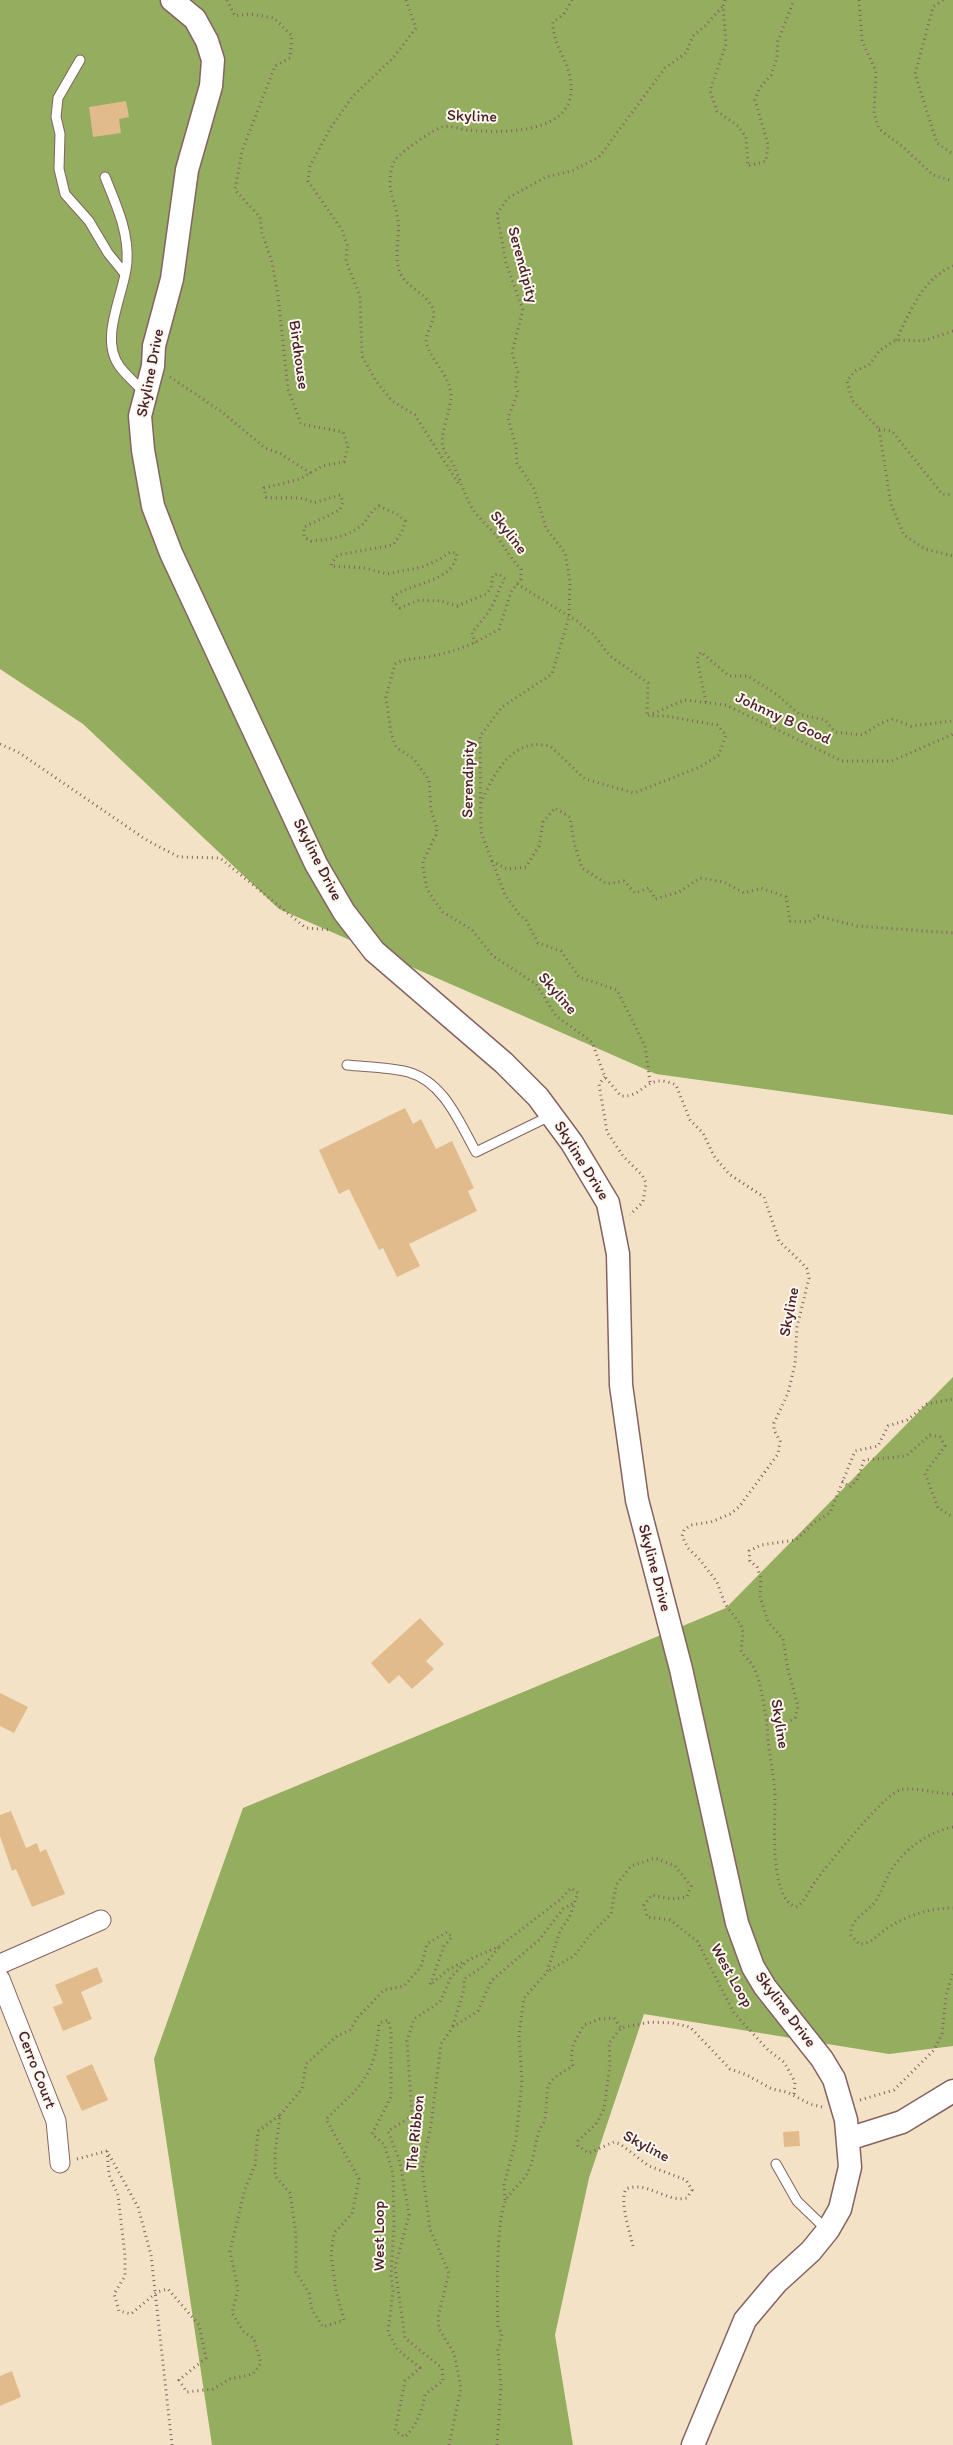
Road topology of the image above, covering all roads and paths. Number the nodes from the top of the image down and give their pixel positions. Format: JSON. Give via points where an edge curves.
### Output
{"nodes":[{"id":1,"x":172,"y":0,"type":"edge"},
{"id":2,"x":227,"y":0,"type":"edge"},
{"id":3,"x":406,"y":0,"type":"edge"},
{"id":4,"x":572,"y":0,"type":"edge"},
{"id":5,"x":725,"y":0,"type":"edge"},
{"id":6,"x":794,"y":0,"type":"edge"},
{"id":7,"x":858,"y":0,"type":"edge"},
{"id":8,"x":943,"y":0,"type":"edge"},
{"id":9,"x":723,"y":6,"type":"junction"},
{"id":10,"x":80,"y":60,"type":"dead end"},
{"id":11,"x":953,"y":154,"type":"edge"},
{"id":12,"x":105,"y":177,"type":"dead end"},
{"id":13,"x":953,"y":181,"type":"edge"},
{"id":14,"x":953,"y":266,"type":"edge"},
{"id":15,"x":126,"y":274,"type":"junction"},
{"id":16,"x":953,"y":331,"type":"edge"},
{"id":17,"x":896,"y":340,"type":"junction"},
{"id":18,"x":153,"y":366,"type":"junction"},
{"id":19,"x":146,"y":394,"type":"junction"},
{"id":20,"x":880,"y":429,"type":"junction"},
{"id":21,"x":312,"y":474,"type":"junction"},
{"id":22,"x":462,"y":489,"type":"junction"},
{"id":23,"x":953,"y":495,"type":"edge"},
{"id":24,"x":953,"y":556,"type":"edge"},
{"id":25,"x":517,"y":584,"type":"junction"},
{"id":26,"x":569,"y":617,"type":"junction"},
{"id":27,"x":475,"y":643,"type":"junction"},
{"id":28,"x":706,"y":702,"type":"junction"},
{"id":29,"x":647,"y":716,"type":"junction"},
{"id":30,"x":953,"y":721,"type":"edge"},
{"id":31,"x":953,"y":734,"type":"edge"},
{"id":32,"x":0,"y":744,"type":"edge"},
{"id":33,"x":480,"y":806,"type":"junction"},
{"id":34,"x":492,"y":860,"type":"junction"},
{"id":35,"x":358,"y":932,"type":"junction"},
{"id":36,"x":953,"y":933,"type":"edge"},
{"id":37,"x":347,"y":1065,"type":"dead end"},
{"id":38,"x":605,"y":1077,"type":"junction"},
{"id":39,"x":650,"y":1082,"type":"junction"},
{"id":40,"x":552,"y":1115,"type":"junction"},
{"id":41,"x":613,"y":1222,"type":"junction"},
{"id":42,"x":953,"y":1399,"type":"edge"},
{"id":43,"x":842,"y":1481,"type":"junction"},
{"id":44,"x":953,"y":1518,"type":"edge"},
{"id":45,"x":767,"y":1720,"type":"junction"},
{"id":46,"x":953,"y":1794,"type":"edge"},
{"id":47,"x":953,"y":1827,"type":"edge"},
{"id":48,"x":576,"y":1901,"type":"junction"},
{"id":49,"x":953,"y":1908,"type":"edge"},
{"id":50,"x":101,"y":1920,"type":"dead end"},
{"id":51,"x":500,"y":1946,"type":"junction"},
{"id":52,"x":468,"y":1960,"type":"junction"},
{"id":53,"x":0,"y":1964,"type":"edge"},
{"id":54,"x":547,"y":1972,"type":"junction"},
{"id":55,"x":953,"y":1972,"type":"edge"},
{"id":56,"x":0,"y":1979,"type":"edge"},
{"id":57,"x":453,"y":2026,"type":"junction"},
{"id":58,"x":621,"y":2028,"type":"junction"},
{"id":59,"x":953,"y":2091,"type":"edge"},
{"id":60,"x":794,"y":2094,"type":"junction"},
{"id":61,"x":842,"y":2104,"type":"junction"},
{"id":62,"x":280,"y":2115,"type":"junction"},
{"id":63,"x":848,"y":2139,"type":"junction"},
{"id":64,"x":107,"y":2150,"type":"junction"},
{"id":65,"x":60,"y":2163,"type":"joint"},
{"id":66,"x":776,"y":2164,"type":"dead end"},
{"id":67,"x":505,"y":2201,"type":"junction"},
{"id":68,"x":828,"y":2230,"type":"junction"},
{"id":69,"x":632,"y":2246,"type":"dead end"},
{"id":70,"x":172,"y":2445,"type":"edge"},
{"id":71,"x":449,"y":2445,"type":"edge"},
{"id":72,"x":497,"y":2445,"type":"edge"},
{"id":73,"x":693,"y":2445,"type":"edge"}],
"edges":[{"from":1,"to":18,"type":"street","name":"Skyline Drive","via":[[195,19],[213,60],[211,86],[187,170],[172,279],[154,346]]},
{"from":2,"to":21,"type":"path","name":"Birdhouse","via":[[235,16],[250,14],[274,18],[292,36],[290,58],[275,66],[242,151],[235,190],[260,217],[278,296],[288,390],[300,424],[343,432],[348,446],[344,462],[322,466]]},
{"from":3,"to":22,"type":"path","via":[[416,28],[393,58],[347,104],[310,166],[308,181],[342,230],[347,246],[346,261],[360,296],[362,356],[376,381],[392,400],[415,415]]},
{"from":4,"to":22,"type":"path","name":"Skyline","via":[[564,14],[553,22],[554,38],[568,65],[571,80],[572,94],[561,114],[553,121],[519,132],[443,127],[395,160],[391,171],[390,186],[399,223],[399,271],[432,308],[433,324],[426,335],[427,345],[447,377],[451,395],[441,439]]},
{"from":5,"to":9,"type":"path"},
{"from":6,"to":9,"type":"path","via":[[778,40],[772,75],[759,89],[755,100],[768,144],[766,161],[748,166],[746,137],[738,126],[717,111],[710,91],[726,44]]},
{"from":7,"to":13,"type":"path","via":[[862,41],[876,70],[874,113],[879,129],[933,175]]},
{"from":8,"to":11,"type":"path","via":[[933,7],[915,74],[937,143]]},
{"from":9,"to":26,"type":"path","name":"Serendipity","via":[[692,36],[686,53],[665,68],[599,157],[572,171],[546,177],[508,198],[496,214],[506,263],[523,310],[512,352],[518,373],[515,384],[518,392],[508,418],[516,446],[516,463],[534,489],[546,528],[564,553],[570,582]]},
{"from":10,"to":15,"type":"lane","via":[[58,98],[59,169],[65,194],[89,221],[108,253]]},
{"from":12,"to":15,"type":"lane","via":[[126,238]]},
{"from":14,"to":17,"type":"path","via":[[928,282]]},
{"from":15,"to":19,"type":"lane","via":[[112,327],[113,347],[118,366]]},
{"from":16,"to":17,"type":"path","via":[[923,341]]},
{"from":17,"to":20,"type":"path","via":[[880,350],[869,365],[855,371],[847,381],[852,400]]},
{"from":18,"to":19,"type":"street","name":"Skyline Drive"},
{"from":18,"to":21,"type":"path","via":[[222,412],[264,448],[281,454]]},
{"from":19,"to":35,"type":"street","name":"Skyline Drive","via":[[140,416],[143,450],[153,506],[171,553],[316,864]]},
{"from":20,"to":23,"type":"path","via":[[892,431],[942,494]]},
{"from":20,"to":24,"type":"path","via":[[891,504],[904,535],[925,549]]},
{"from":21,"to":27,"type":"path","name":"Birdhouse","via":[[264,488],[266,497],[278,500],[305,498],[313,503],[340,494],[343,502],[340,510],[304,527],[304,537],[311,541],[345,535],[362,525],[370,511],[379,506],[404,521],[403,530],[393,545],[338,555],[331,566],[366,568],[387,574],[422,567],[450,552],[457,553],[456,562],[434,580],[399,591],[391,599],[400,608],[419,600],[457,606],[486,594],[491,588],[493,574],[500,574],[505,579],[484,618],[472,632]]},
{"from":22,"to":25,"type":"path","name":"Skyline","via":[[475,512],[521,570]]},
{"from":25,"to":26,"type":"path","via":[[559,607]]},
{"from":25,"to":27,"type":"path","name":"Skyline","via":[[511,592],[499,629]]},
{"from":26,"to":29,"type":"path","via":[[578,620],[593,634],[610,656],[648,683]]},
{"from":26,"to":33,"type":"path","name":"Serendipity","via":[[552,674],[502,706],[480,736]]},
{"from":27,"to":38,"type":"path","name":"Skyline","via":[[416,660],[402,659],[395,664],[389,684],[387,708],[396,748],[414,759],[430,780],[431,810],[437,828],[423,861],[423,877],[443,912],[472,930],[493,956],[536,984],[556,1016],[592,1042]]},
{"from":28,"to":29,"type":"path","name":"Johnny B Good","via":[[685,700]]},
{"from":28,"to":30,"type":"path","via":[[696,659],[701,652],[728,675],[748,676],[799,714],[825,720],[835,732],[862,735],[893,719],[911,726]]},
{"from":28,"to":31,"type":"path","name":"Johnny B Good","via":[[726,706],[842,762],[892,760]]},
{"from":29,"to":33,"type":"path","via":[[717,725],[726,735],[719,755],[700,767],[634,793],[585,779],[550,746],[530,745],[513,753],[489,784]]},
{"from":32,"to":35,"type":"path","via":[[18,752],[156,845],[179,857],[220,858],[306,928]]},
{"from":33,"to":34,"type":"path","name":"Serendipity","via":[[481,832]]},
{"from":34,"to":36,"type":"path","via":[[507,869],[526,867],[540,846],[543,822],[555,808],[570,817],[582,868],[607,884],[624,881],[635,893],[649,888],[656,899],[679,892],[700,878],[724,882],[744,893],[761,888],[786,898],[790,921],[809,922],[818,916],[856,926]]},
{"from":34,"to":39,"type":"path","name":"Serendipity","via":[[505,895],[526,920],[538,943],[561,951],[579,977],[617,990],[645,1046]]},
{"from":35,"to":40,"type":"street","name":"Skyline Drive","via":[[374,951],[504,1063]]},
{"from":37,"to":40,"type":"lane","via":[[409,1072],[428,1082],[444,1096],[476,1152]]},
{"from":38,"to":39,"type":"path","name":"Skyline","via":[[621,1096],[628,1097]]},
{"from":38,"to":41,"type":"path","via":[[599,1084],[604,1125],[623,1156],[636,1166],[646,1183],[646,1193],[638,1210]]},
{"from":39,"to":45,"type":"path","name":"Skyline","via":[[659,1080],[676,1085],[690,1120],[703,1133],[719,1164],[764,1196],[779,1241],[807,1269],[808,1284],[797,1327],[795,1364],[788,1393],[774,1423],[780,1441],[778,1454],[730,1514],[711,1522],[691,1525],[682,1536],[714,1578],[725,1604],[741,1625],[741,1650],[754,1668]]},
{"from":40,"to":41,"type":"street","name":"Skyline Drive","via":[[608,1202]]},
{"from":41,"to":61,"type":"street","name":"Skyline Drive","via":[[618,1254],[621,1385],[637,1500],[681,1669],[737,1923],[757,1974],[779,2007],[822,2059],[834,2079]]},
{"from":42,"to":43,"type":"path","via":[[927,1404],[907,1420],[888,1426],[878,1446],[854,1451]]},
{"from":43,"to":44,"type":"path","via":[[850,1487],[857,1480],[864,1460],[906,1456],[930,1435],[940,1437],[945,1446],[925,1473],[938,1508]]},
{"from":43,"to":45,"type":"path","via":[[830,1513],[796,1540],[761,1545],[749,1551],[750,1561],[757,1567],[761,1578],[760,1596],[768,1622],[783,1639],[798,1706],[794,1718],[785,1724]]},
{"from":45,"to":46,"type":"path","name":"Skyline","via":[[775,1800],[774,1850],[778,1876],[789,1905],[796,1907],[801,1904],[858,1830],[897,1790],[908,1788]]},
{"from":47,"to":49,"type":"path","via":[[924,1838],[898,1862],[874,1902],[854,1922],[851,1935],[859,1944],[866,1944],[901,1920],[928,1910]]},
{"from":48,"to":51,"type":"path","name":"West Loop","via":[[578,1893],[570,1888],[561,1899]]},
{"from":48,"to":54,"type":"path","via":[[560,1931]]},
{"from":48,"to":57,"type":"path","name":"The Ribbon","via":[[563,1909],[540,1940],[491,1981],[478,2011]]},
{"from":50,"to":53,"type":"street"},
{"from":51,"to":52,"type":"path","name":"West Loop"},
{"from":51,"to":57,"type":"path","via":[[484,1966],[464,1979]]},
{"from":52,"to":62,"type":"path","via":[[448,1970],[430,1985],[444,1946],[452,1937],[447,1932],[427,1944],[421,1966],[404,1986],[384,1990],[350,2030],[337,2036],[306,2064],[302,2089]]},
{"from":52,"to":62,"type":"path","name":"West Loop","via":[[451,1978],[440,2002],[414,2018],[407,2041],[412,2116],[388,2131],[400,2162],[409,2215],[395,2267],[405,2338],[442,2368],[444,2381],[425,2394],[423,2411],[405,2437],[395,2431],[405,2381],[420,2368],[397,2349],[388,2332],[393,2291],[393,2172],[384,2144],[372,2134],[391,2096],[391,2030],[388,2020],[379,2023],[378,2045],[369,2075],[326,2119],[360,2179],[352,2214],[334,2233],[331,2254],[344,2320],[323,2327],[296,2272],[296,2235],[290,2193],[275,2176]]},
{"from":54,"to":60,"type":"path","name":"West Loop","via":[[575,1955],[612,1914],[616,1885],[631,1866],[656,1858],[675,1866],[690,1886],[688,1897],[672,1899],[652,1895],[644,1905],[647,1918],[670,1920],[697,1941],[734,2013],[768,2050],[784,2062],[795,2082]]},
{"from":54,"to":67,"type":"path","via":[[524,1998],[519,2035],[522,2081],[516,2139],[504,2184]]},
{"from":55,"to":61,"type":"path","via":[[946,1996],[942,2034],[934,2050],[894,2090]]},
{"from":56,"to":65,"type":"street","name":"Cerro Court","via":[[56,2121]]},
{"from":57,"to":71,"type":"path","name":"The Ribbon","via":[[441,2044],[422,2168],[430,2229],[449,2273],[438,2317],[439,2329],[454,2353],[461,2388]]},
{"from":58,"to":60,"type":"path","via":[[650,2022],[685,2024],[730,2069],[747,2074],[772,2089]]},
{"from":58,"to":67,"type":"path","via":[[614,2018],[584,2025],[573,2044],[570,2057],[573,2066],[554,2076],[546,2090],[545,2120],[528,2172]]},
{"from":58,"to":69,"type":"path","name":"Skyline","via":[[609,2043],[610,2065],[604,2109],[596,2124],[578,2140],[578,2146],[589,2153],[614,2142],[620,2144],[648,2166],[686,2180],[692,2190],[691,2195],[683,2199],[637,2186],[626,2189],[624,2204]]},
{"from":59,"to":63,"type":"street","via":[[902,2122]]},
{"from":60,"to":61,"type":"path","via":[[821,2107]]},
{"from":61,"to":63,"type":"street","name":"Skyline Drive"},
{"from":62,"to":64,"type":"path","via":[[258,2131],[255,2166],[230,2251],[238,2289],[232,2312],[243,2331],[254,2339],[260,2363],[253,2374],[230,2379],[213,2389],[187,2392],[179,2380],[206,2358],[199,2325],[168,2289],[157,2292],[131,2314],[119,2310],[114,2294],[125,2276],[124,2234],[118,2195],[109,2175]]},
{"from":63,"to":68,"type":"street","name":"Skyline Drive","via":[[850,2167],[845,2193]]},
{"from":64,"to":65,"type":"path"},
{"from":64,"to":70,"type":"path","via":[[138,2207],[151,2255]]},
{"from":66,"to":68,"type":"lane","via":[[797,2201]]},
{"from":67,"to":72,"type":"path","via":[[499,2271],[498,2327],[502,2334],[498,2350],[501,2386]]},
{"from":68,"to":73,"type":"street","name":"Skyline Drive","via":[[745,2320]]}]}
